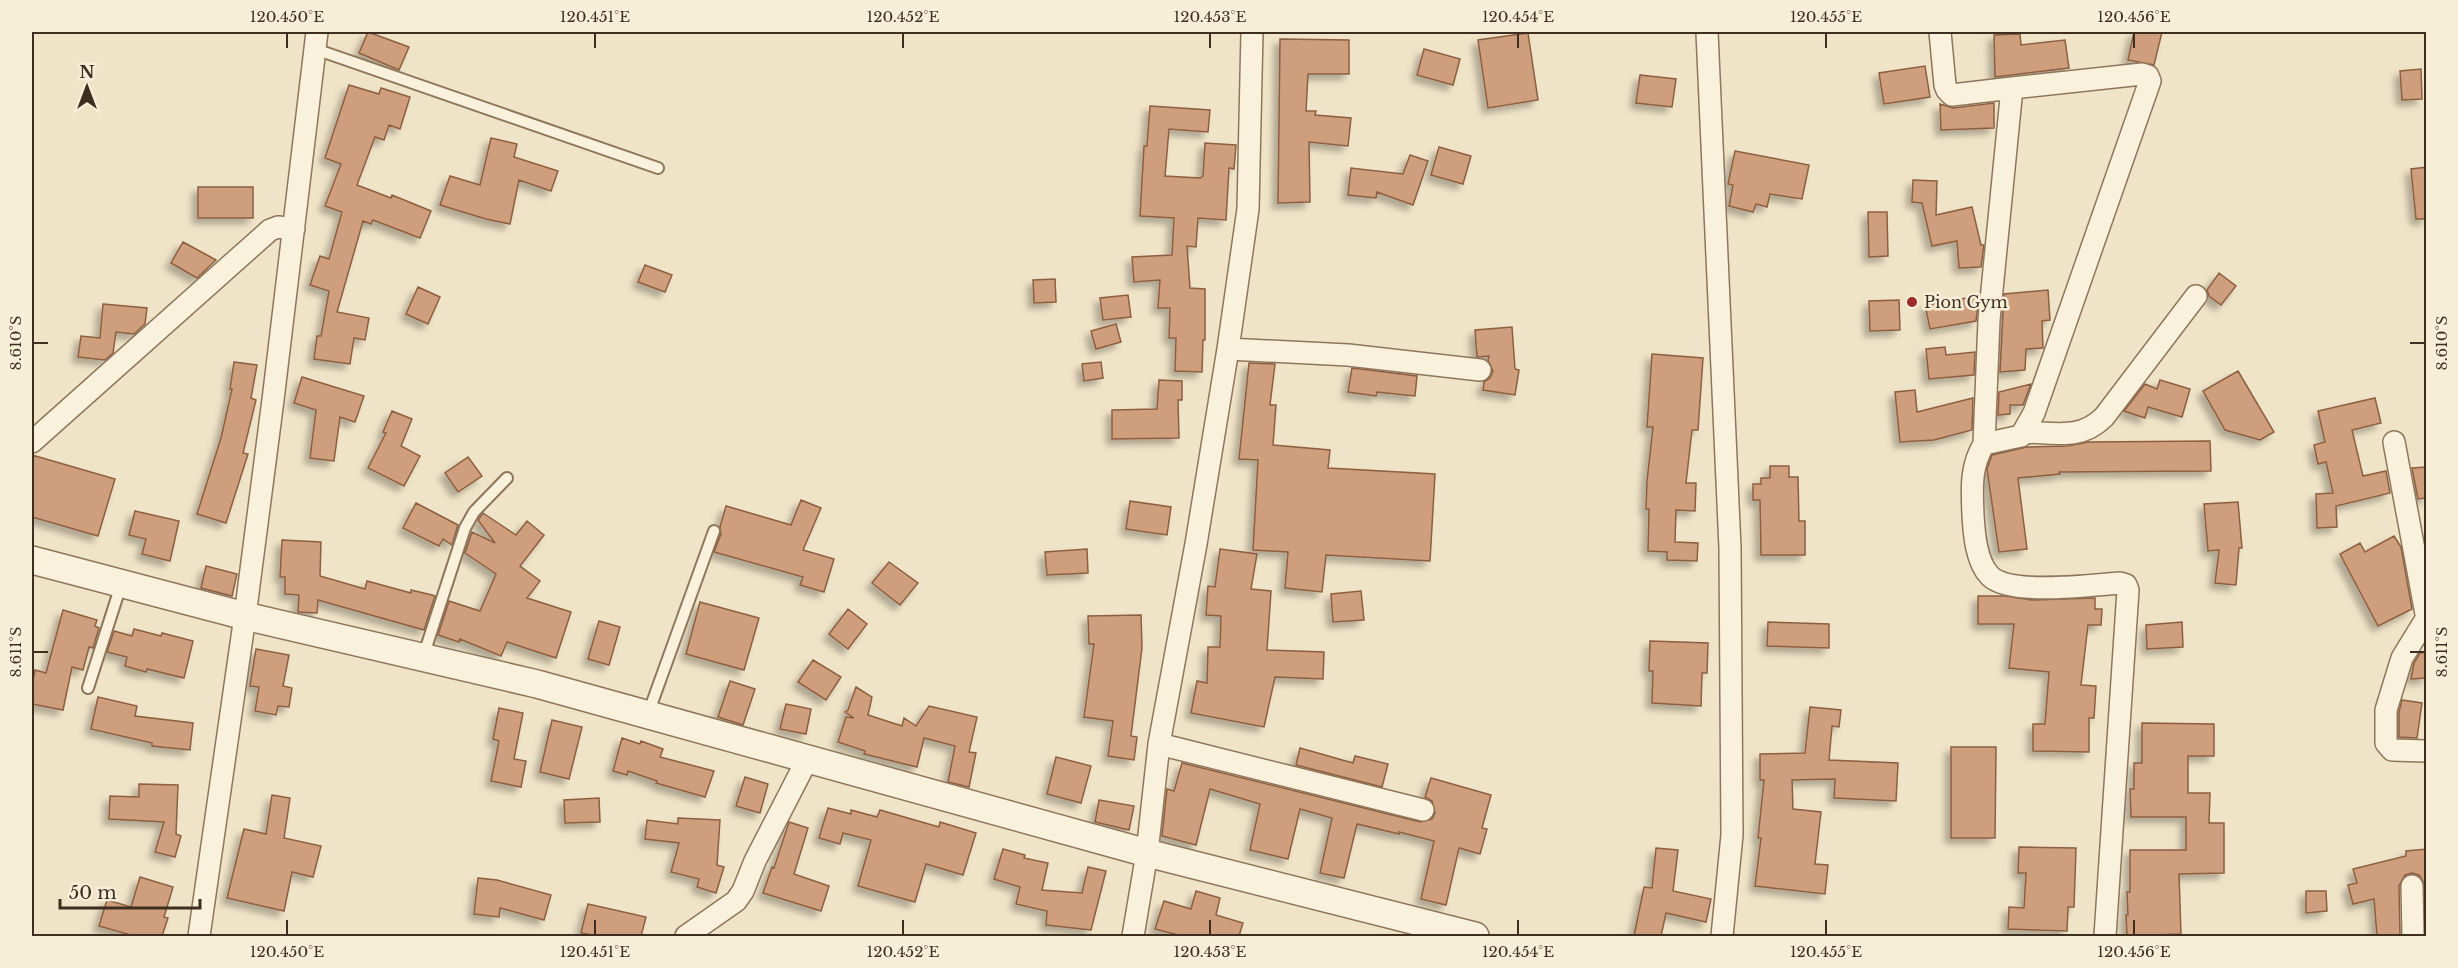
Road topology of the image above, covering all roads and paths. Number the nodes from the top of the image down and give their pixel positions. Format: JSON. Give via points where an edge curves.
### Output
{"nodes":[{"id":1,"x":1252,"y":32,"type":"edge"},
{"id":2,"x":1707,"y":32,"type":"edge"},
{"id":3,"x":1940,"y":32,"type":"edge"},
{"id":4,"x":316,"y":40,"type":"edge"},
{"id":5,"x":2012,"y":88,"type":"junction"},
{"id":6,"x":658,"y":168,"type":"dead end"},
{"id":7,"x":294,"y":229,"type":"junction"},
{"id":8,"x":2196,"y":296,"type":"dead end"},
{"id":9,"x":1228,"y":349,"type":"junction"},
{"id":10,"x":1480,"y":370,"type":"dead end"},
{"id":11,"x":2025,"y":432,"type":"junction"},
{"id":12,"x":32,"y":442,"type":"edge"},
{"id":13,"x":2394,"y":442,"type":"dead end"},
{"id":14,"x":1984,"y":444,"type":"junction"},
{"id":15,"x":507,"y":478,"type":"dead end"},
{"id":16,"x":714,"y":531,"type":"dead end"},
{"id":17,"x":32,"y":560,"type":"edge"},
{"id":18,"x":122,"y":585,"type":"junction"},
{"id":19,"x":2427,"y":614,"type":"edge"},
{"id":20,"x":245,"y":616,"type":"junction"},
{"id":21,"x":2427,"y":619,"type":"edge"},
{"id":22,"x":423,"y":657,"type":"junction"},
{"id":23,"x":88,"y":688,"type":"dead end"},
{"id":24,"x":648,"y":714,"type":"junction"},
{"id":25,"x":1159,"y":744,"type":"junction"},
{"id":26,"x":2427,"y":751,"type":"edge"},
{"id":27,"x":808,"y":758,"type":"junction"},
{"id":28,"x":1423,"y":810,"type":"dead end"},
{"id":29,"x":1147,"y":854,"type":"junction"},
{"id":30,"x":2412,"y":886,"type":"dead end"},
{"id":31,"x":199,"y":936,"type":"edge"},
{"id":32,"x":686,"y":936,"type":"edge"},
{"id":33,"x":1133,"y":936,"type":"edge"},
{"id":34,"x":1475,"y":936,"type":"edge"},
{"id":35,"x":1722,"y":936,"type":"edge"},
{"id":36,"x":2105,"y":936,"type":"edge"},
{"id":37,"x":2413,"y":936,"type":"edge"}],
"edges":[{"from":1,"to":9,"type":"street","via":[[1248,209]]},
{"from":2,"to":35,"type":"street","via":[[1730,548],[1732,835]]},
{"from":3,"to":5,"type":"street","via":[[1949,93]]},
{"from":4,"to":6,"type":"lane"},
{"from":4,"to":7,"type":"street"},
{"from":5,"to":11,"type":"street","via":[[2142,74],[2150,81],[2041,399]]},
{"from":5,"to":14,"type":"street","via":[[1989,320]]},
{"from":7,"to":12,"type":"street","via":[[270,230]]},
{"from":7,"to":20,"type":"street"},
{"from":8,"to":11,"type":"street","via":[[2092,428],[2078,433]]},
{"from":9,"to":10,"type":"street","via":[[1381,358]]},
{"from":9,"to":25,"type":"street"},
{"from":11,"to":14,"type":"street","via":[[2016,438]]},
{"from":13,"to":19,"type":"street"},
{"from":14,"to":36,"type":"street","via":[[1972,477],[1974,542],[1990,576],[2006,585],[2035,588],[2120,583],[2128,590]]},
{"from":15,"to":22,"type":"lane","via":[[474,512],[465,528]]},
{"from":16,"to":24,"type":"lane"},
{"from":17,"to":18,"type":"street"},
{"from":18,"to":20,"type":"street"},
{"from":18,"to":23,"type":"lane"},
{"from":20,"to":22,"type":"street"},
{"from":20,"to":31,"type":"street"},
{"from":21,"to":26,"type":"street","via":[[2402,658],[2386,710],[2386,743],[2392,750]]},
{"from":22,"to":24,"type":"street"},
{"from":24,"to":27,"type":"street"},
{"from":25,"to":28,"type":"street"},
{"from":25,"to":29,"type":"street"},
{"from":27,"to":29,"type":"street"},
{"from":27,"to":32,"type":"street","via":[[736,901]]},
{"from":29,"to":33,"type":"street"},
{"from":29,"to":34,"type":"street"},
{"from":30,"to":37,"type":"street"}]}
